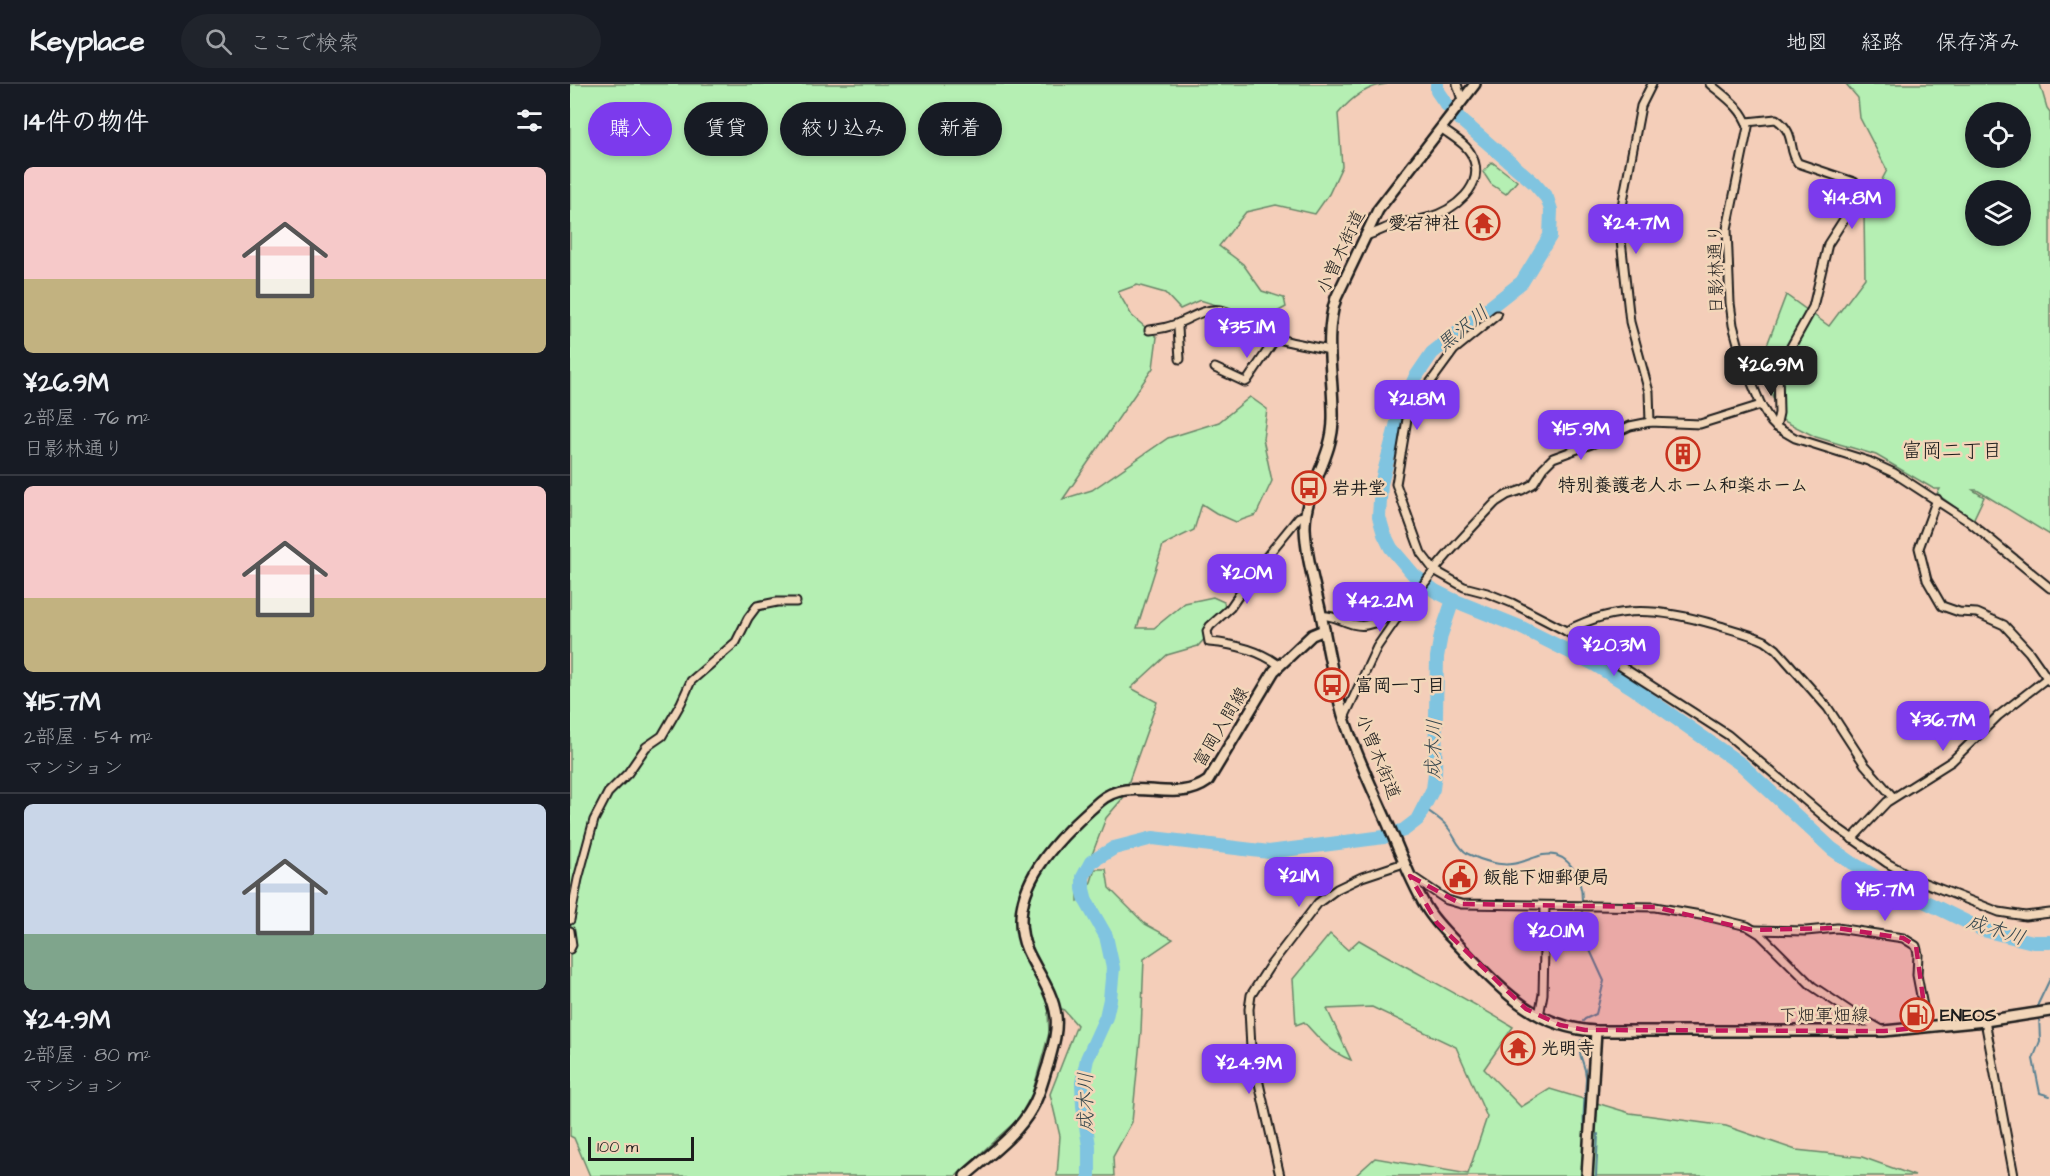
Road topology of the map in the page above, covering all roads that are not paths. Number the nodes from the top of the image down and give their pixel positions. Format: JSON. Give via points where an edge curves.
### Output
{"nodes":[{"id":1,"x":1457,"y":84,"type":"edge"},
{"id":2,"x":1475,"y":84,"type":"edge"},
{"id":3,"x":1652,"y":84,"type":"edge"},
{"id":4,"x":1710,"y":84,"type":"edge"},
{"id":5,"x":1461,"y":101,"type":"junction"},
{"id":6,"x":1747,"y":122,"type":"junction"},
{"id":7,"x":1443,"y":125,"type":"junction"},
{"id":8,"x":1365,"y":236,"type":"junction"},
{"id":9,"x":1497,"y":315,"type":"dead end"},
{"id":10,"x":1179,"y":323,"type":"junction"},
{"id":11,"x":1149,"y":330,"type":"dead end"},
{"id":12,"x":1276,"y":338,"type":"junction"},
{"id":13,"x":1329,"y":350,"type":"junction"},
{"id":14,"x":1180,"y":359,"type":"dead end"},
{"id":15,"x":1215,"y":368,"type":"dead end"},
{"id":16,"x":1761,"y":405,"type":"junction"},
{"id":17,"x":1650,"y":422,"type":"junction"},
{"id":18,"x":1776,"y":427,"type":"junction"},
{"id":19,"x":1937,"y":499,"type":"junction"},
{"id":20,"x":1306,"y":515,"type":"junction"},
{"id":21,"x":1434,"y":570,"type":"junction"},
{"id":22,"x":2050,"y":588,"type":"edge"},
{"id":23,"x":796,"y":602,"type":"dead end"},
{"id":24,"x":1399,"y":612,"type":"junction"},
{"id":25,"x":1321,"y":616,"type":"junction"},
{"id":26,"x":1324,"y":630,"type":"junction"},
{"id":27,"x":1566,"y":631,"type":"junction"},
{"id":28,"x":1279,"y":665,"type":"junction"},
{"id":29,"x":2048,"y":680,"type":"edge"},
{"id":30,"x":1344,"y":717,"type":"junction"},
{"id":31,"x":1893,"y":797,"type":"junction"},
{"id":32,"x":1852,"y":839,"type":"junction"},
{"id":33,"x":1403,"y":860,"type":"junction"},
{"id":34,"x":1410,"y":876,"type":"junction"},
{"id":35,"x":1545,"y":906,"type":"junction"},
{"id":36,"x":2050,"y":913,"type":"edge"},
{"id":37,"x":570,"y":920,"type":"edge"},
{"id":38,"x":1752,"y":930,"type":"junction"},
{"id":39,"x":570,"y":932,"type":"edge"},
{"id":40,"x":570,"y":949,"type":"edge"},
{"id":41,"x":2050,"y":1011,"type":"edge"},
{"id":42,"x":1539,"y":1016,"type":"junction"},
{"id":43,"x":1985,"y":1021,"type":"junction"},
{"id":44,"x":1927,"y":1027,"type":"junction"},
{"id":45,"x":1596,"y":1031,"type":"junction"},
{"id":46,"x":1884,"y":1031,"type":"junction"},
{"id":47,"x":966,"y":1176,"type":"edge"},
{"id":48,"x":1280,"y":1176,"type":"edge"},
{"id":49,"x":1587,"y":1176,"type":"edge"},
{"id":50,"x":2014,"y":1176,"type":"edge"}],
"edges":[{"from":1,"to":5,"type":"street"},
{"from":2,"to":5,"type":"main road","name":"小曽木街道"},
{"from":3,"to":17,"type":"street","via":[[1641,106],[1619,222],[1630,322],[1649,392]]},
{"from":4,"to":6,"type":"street","via":[[1736,106]]},
{"from":5,"to":7,"type":"main road","name":"小曽木街道"},
{"from":6,"to":16,"type":"street","name":"日影林通り","via":[[1748,136],[1727,229],[1727,251],[1733,325]]},
{"from":6,"to":18,"type":"street","via":[[1776,119],[1793,143],[1798,163],[1858,185],[1848,213],[1828,244],[1813,307],[1778,370]]},
{"from":7,"to":8,"type":"main road","name":"小曽木街道","via":[[1378,210]]},
{"from":7,"to":8,"type":"street","via":[[1473,156],[1473,186],[1435,216]]},
{"from":8,"to":13,"type":"main road","name":"小曽木街道","via":[[1332,311]]},
{"from":9,"to":21,"type":"street","via":[[1454,350],[1408,413],[1396,484],[1421,553]]},
{"from":10,"to":11,"type":"street"},
{"from":10,"to":12,"type":"street","via":[[1190,316],[1221,310]]},
{"from":10,"to":14,"type":"street"},
{"from":12,"to":13,"type":"street"},
{"from":12,"to":15,"type":"street","via":[[1245,382]]},
{"from":13,"to":20,"type":"main road","name":"小曽木街道","via":[[1331,439]]},
{"from":16,"to":17,"type":"street","via":[[1700,424]]},
{"from":16,"to":18,"type":"street","name":"日影林通り"},
{"from":17,"to":21,"type":"street","via":[[1630,426],[1553,458],[1533,484],[1496,502]]},
{"from":18,"to":19,"type":"street","name":"日影林通り","via":[[1813,445],[1881,466]]},
{"from":19,"to":22,"type":"street","name":"日影林通り"},
{"from":19,"to":29,"type":"street","via":[[1919,548],[1927,580],[1942,606],[1977,613],[2004,625],[2029,651]]},
{"from":20,"to":25,"type":"main road","name":"小曽木街道","via":[[1306,542]]},
{"from":20,"to":28,"type":"street","via":[[1299,517],[1207,632],[1209,642],[1233,644]]},
{"from":21,"to":24,"type":"street"},
{"from":21,"to":27,"type":"street"},
{"from":23,"to":37,"type":"street","via":[[757,606],[736,642],[691,681],[662,736],[646,747],[608,793],[594,819]]},
{"from":24,"to":25,"type":"street","via":[[1364,626]]},
{"from":24,"to":30,"type":"street","via":[[1377,647]]},
{"from":25,"to":26,"type":"main road","name":"小曽木街道"},
{"from":26,"to":28,"type":"main road","name":"富岡入間線","via":[[1312,635]]},
{"from":26,"to":30,"type":"main road","name":"小曽木街道"},
{"from":27,"to":31,"type":"street","via":[[1613,613],[1651,611],[1680,614],[1766,640],[1828,708],[1865,765]]},
{"from":27,"to":32,"type":"street","via":[[1728,735]]},
{"from":28,"to":47,"type":"main road","name":"富岡入間線","via":[[1208,781],[1180,792],[1126,790],[1110,794],[1067,831],[1040,863],[1022,910],[1022,930],[1053,1001],[1057,1022],[1052,1051],[1026,1118]]},
{"from":29,"to":31,"type":"street","via":[[1998,716],[1952,761]]},
{"from":30,"to":33,"type":"main road","name":"小曽木街道"},
{"from":31,"to":32,"type":"street"},
{"from":32,"to":36,"type":"street","via":[[1913,877],[2000,912],[2025,916]]},
{"from":33,"to":34,"type":"main road","name":"小曽木街道"},
{"from":33,"to":48,"type":"street","via":[[1337,889],[1318,903],[1254,988],[1249,1009],[1251,1048]]},
{"from":34,"to":35,"type":"street","via":[[1453,903]]},
{"from":34,"to":42,"type":"main road","name":"小曽木街道","via":[[1437,923],[1515,1001]]},
{"from":35,"to":38,"type":"street","via":[[1655,907],[1706,916]]},
{"from":35,"to":42,"type":"street"},
{"from":38,"to":44,"type":"street","via":[[1837,928],[1903,938],[1916,946]]},
{"from":38,"to":46,"type":"street","via":[[1812,986]]},
{"from":39,"to":40,"type":"street"},
{"from":41,"to":43,"type":"main road","name":"下畑軍畑線"},
{"from":42,"to":45,"type":"main road","name":"小曽木街道","via":[[1567,1027]]},
{"from":43,"to":44,"type":"main road","name":"下畑軍畑線"},
{"from":43,"to":50,"type":"street"},
{"from":44,"to":46,"type":"main road","name":"下畑軍畑線"},
{"from":45,"to":46,"type":"main road","name":"下畑軍畑線"},
{"from":45,"to":49,"type":"main road"}]}
